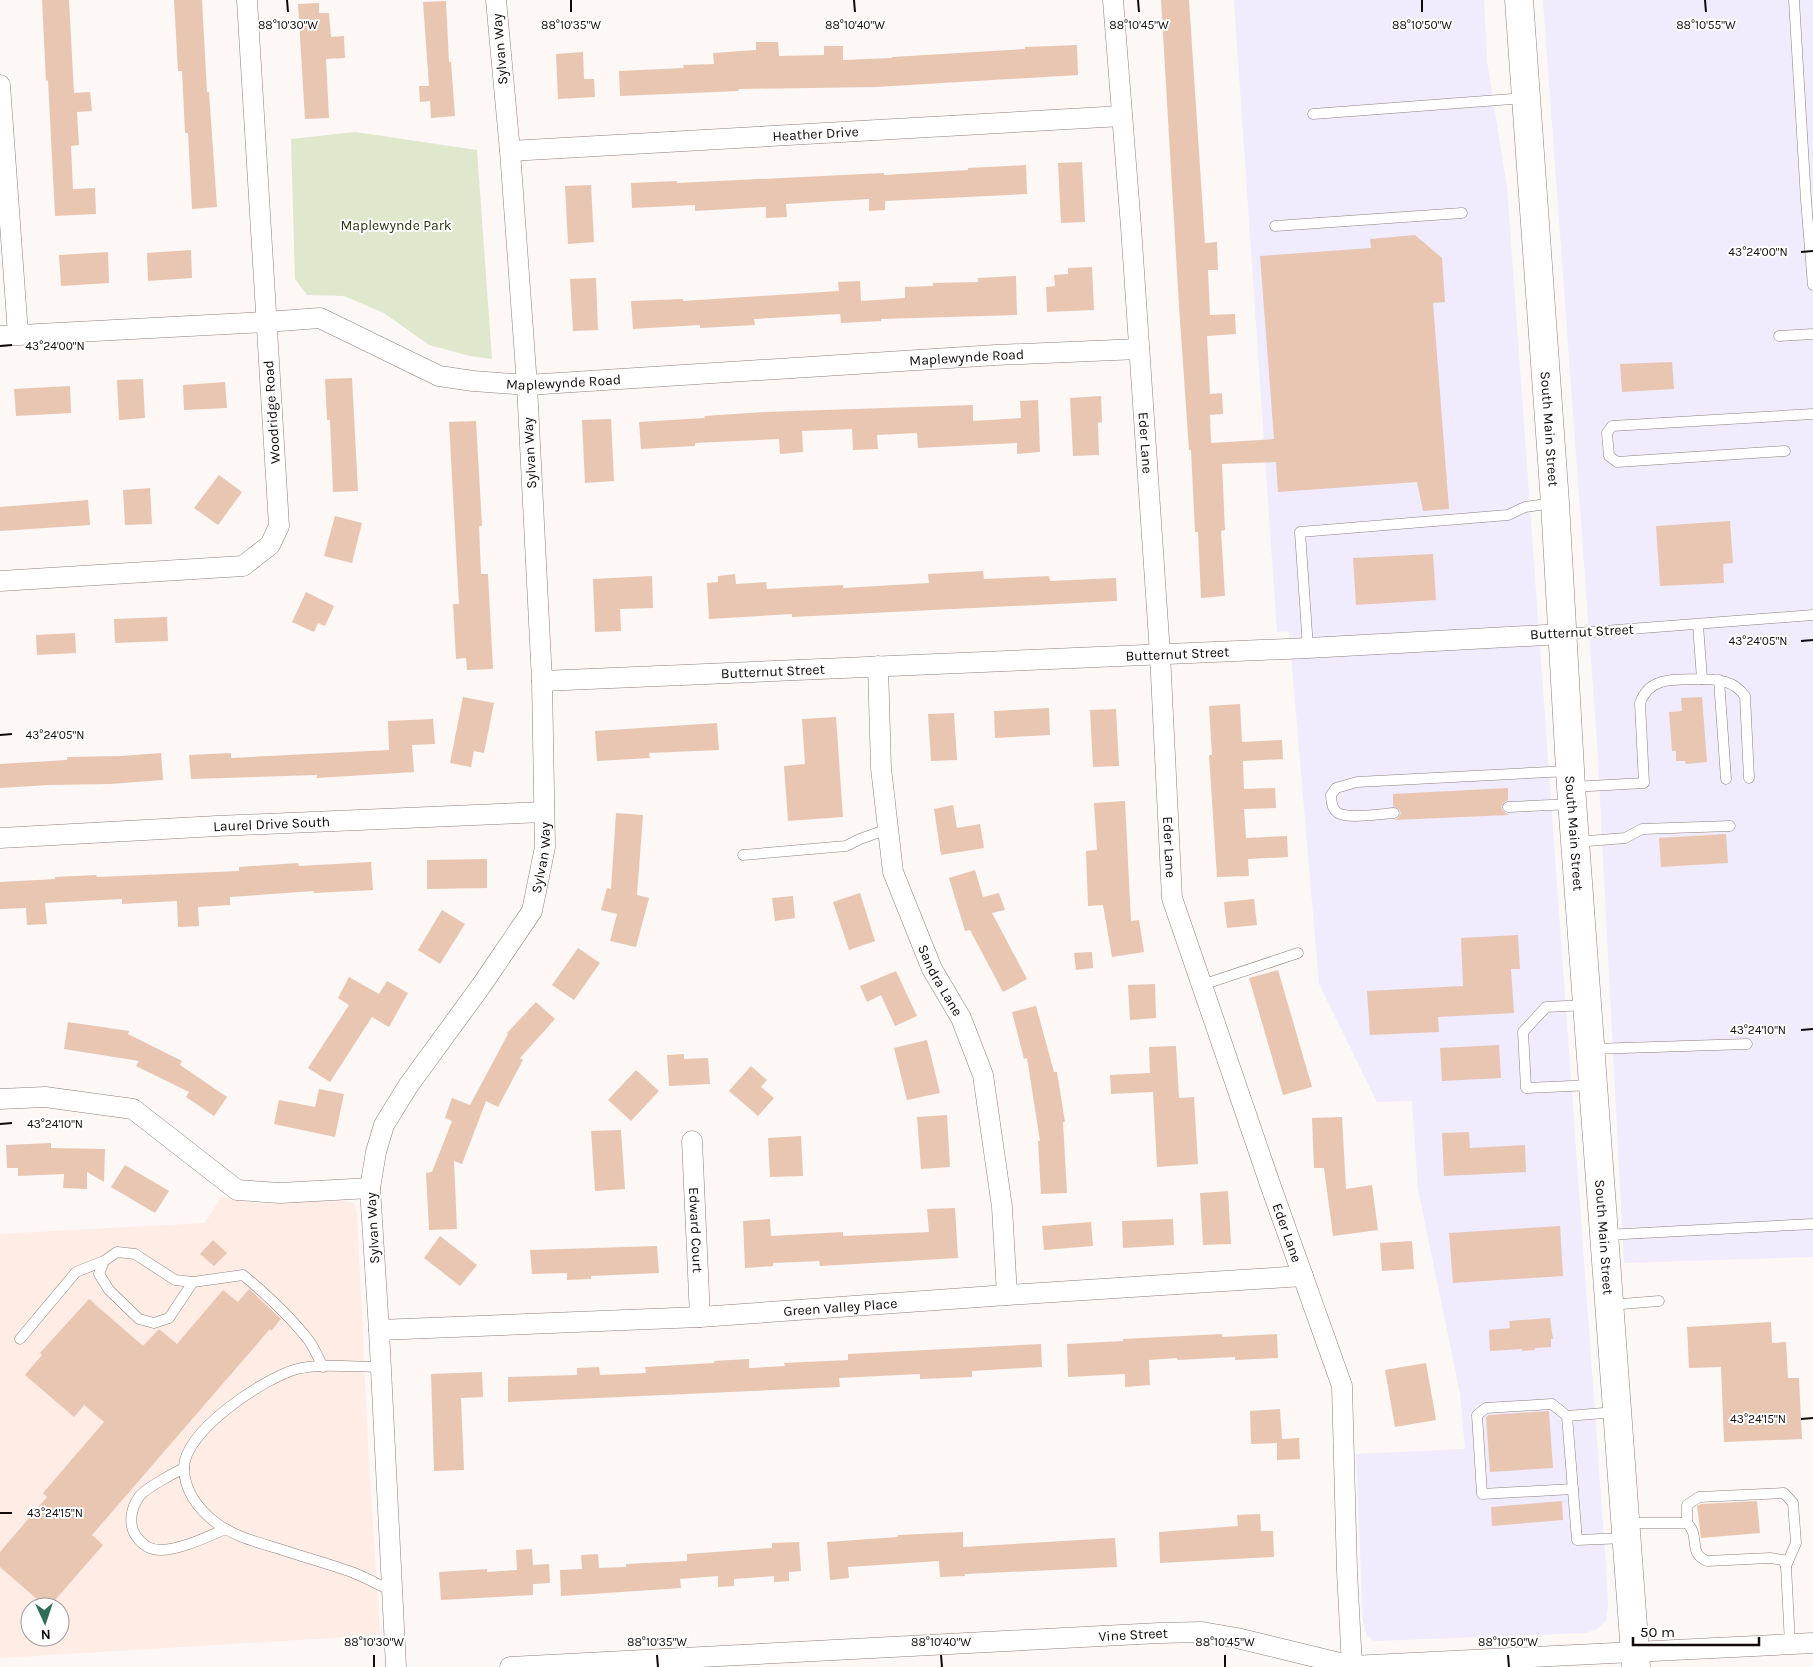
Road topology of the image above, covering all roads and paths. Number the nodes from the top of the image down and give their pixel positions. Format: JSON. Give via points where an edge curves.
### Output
{"nodes":[{"id":1,"x":247,"y":0,"type":"edge"},
{"id":2,"x":496,"y":0,"type":"edge"},
{"id":3,"x":1113,"y":0,"type":"edge"},
{"id":4,"x":1519,"y":0,"type":"edge"},
{"id":5,"x":1794,"y":0,"type":"edge"},
{"id":6,"x":0,"y":85,"type":"edge"},
{"id":7,"x":1526,"y":97,"type":"junction"},
{"id":8,"x":1313,"y":114,"type":"dead end"},
{"id":9,"x":1122,"y":116,"type":"junction"},
{"id":10,"x":510,"y":151,"type":"junction"},
{"id":11,"x":1462,"y":213,"type":"dead end"},
{"id":12,"x":1275,"y":226,"type":"dead end"},
{"id":13,"x":1813,"y":285,"type":"edge"},
{"id":14,"x":266,"y":322,"type":"junction"},
{"id":15,"x":1813,"y":334,"type":"edge"},
{"id":16,"x":9,"y":335,"type":"edge"},
{"id":17,"x":1779,"y":336,"type":"dead end"},
{"id":18,"x":1139,"y":348,"type":"junction"},
{"id":19,"x":527,"y":385,"type":"junction"},
{"id":20,"x":1813,"y":414,"type":"edge"},
{"id":21,"x":1785,"y":451,"type":"dead end"},
{"id":22,"x":1555,"y":503,"type":"junction"},
{"id":23,"x":0,"y":581,"type":"edge"},
{"id":24,"x":1813,"y":616,"type":"edge"},
{"id":25,"x":1698,"y":625,"type":"junction"},
{"id":26,"x":1563,"y":634,"type":"junction"},
{"id":27,"x":1308,"y":648,"type":"junction"},
{"id":28,"x":1160,"y":654,"type":"junction"},
{"id":29,"x":878,"y":666,"type":"junction"},
{"id":30,"x":1702,"y":679,"type":"junction"},
{"id":31,"x":1719,"y":680,"type":"junction"},
{"id":32,"x":542,"y":681,"type":"junction"},
{"id":33,"x":1749,"y":778,"type":"dead end"},
{"id":34,"x":1726,"y":779,"type":"dead end"},
{"id":35,"x":1572,"y":787,"type":"junction"},
{"id":36,"x":1508,"y":807,"type":"dead end"},
{"id":37,"x":544,"y":812,"type":"junction"},
{"id":38,"x":1394,"y":813,"type":"dead end"},
{"id":39,"x":1730,"y":826,"type":"dead end"},
{"id":40,"x":888,"y":830,"type":"junction"},
{"id":41,"x":0,"y":838,"type":"edge"},
{"id":42,"x":1576,"y":842,"type":"junction"},
{"id":43,"x":743,"y":855,"type":"dead end"},
{"id":44,"x":1298,"y":953,"type":"dead end"},
{"id":45,"x":1202,"y":985,"type":"junction"},
{"id":46,"x":1588,"y":1005,"type":"junction"},
{"id":47,"x":1747,"y":1044,"type":"dead end"},
{"id":48,"x":1591,"y":1049,"type":"junction"},
{"id":49,"x":1593,"y":1085,"type":"junction"},
{"id":50,"x":0,"y":1099,"type":"edge"},
{"id":51,"x":692,"y":1141,"type":"dead end"},
{"id":52,"x":370,"y":1188,"type":"junction"},
{"id":53,"x":1813,"y":1224,"type":"edge"},
{"id":54,"x":1604,"y":1235,"type":"junction"},
{"id":55,"x":104,"y":1260,"type":"junction"},
{"id":56,"x":1303,"y":1276,"type":"junction"},
{"id":57,"x":192,"y":1282,"type":"junction"},
{"id":58,"x":1007,"y":1295,"type":"junction"},
{"id":59,"x":1659,"y":1301,"type":"dead end"},
{"id":60,"x":1609,"y":1305,"type":"junction"},
{"id":61,"x":700,"y":1318,"type":"junction"},
{"id":62,"x":379,"y":1330,"type":"junction"},
{"id":63,"x":20,"y":1339,"type":"dead end"},
{"id":64,"x":323,"y":1367,"type":"junction"},
{"id":65,"x":381,"y":1367,"type":"junction"},
{"id":66,"x":1617,"y":1412,"type":"junction"},
{"id":67,"x":1567,"y":1416,"type":"junction"},
{"id":68,"x":184,"y":1468,"type":"junction"},
{"id":69,"x":1573,"y":1489,"type":"junction"},
{"id":70,"x":1687,"y":1523,"type":"junction"},
{"id":71,"x":226,"y":1529,"type":"junction"},
{"id":72,"x":1626,"y":1530,"type":"junction"},
{"id":73,"x":1786,"y":1566,"type":"junction"},
{"id":74,"x":392,"y":1591,"type":"junction"},
{"id":75,"x":1813,"y":1643,"type":"edge"},
{"id":76,"x":1790,"y":1644,"type":"junction"},
{"id":77,"x":1635,"y":1659,"type":"edge"},
{"id":78,"x":396,"y":1667,"type":"edge"},
{"id":79,"x":510,"y":1667,"type":"edge"},
{"id":80,"x":1352,"y":1667,"type":"edge"}],
"edges":[{"from":1,"to":14,"type":"street","name":"Woodridge Road"},
{"from":2,"to":10,"type":"street","name":"Sylvan Way"},
{"from":3,"to":9,"type":"street","name":"Eder Lane"},
{"from":4,"to":7,"type":"main road","name":"South Main Street"},
{"from":5,"to":13,"type":"lane"},
{"from":6,"to":16,"type":"street"},
{"from":7,"to":8,"type":"lane"},
{"from":7,"to":22,"type":"main road","name":"South Main Street"},
{"from":9,"to":10,"type":"street","name":"Heather Drive"},
{"from":9,"to":18,"type":"street","name":"Eder Lane"},
{"from":10,"to":19,"type":"street","name":"Sylvan Way"},
{"from":11,"to":12,"type":"lane"},
{"from":14,"to":16,"type":"street","name":"Maplewynde Road"},
{"from":14,"to":19,"type":"street","name":"Maplewynde Road","via":[[320,318],[439,376],[473,382]]},
{"from":14,"to":23,"type":"street","name":"Woodridge Road","via":[[279,526],[270,545],[243,566]]},
{"from":15,"to":17,"type":"lane"},
{"from":18,"to":19,"type":"street","name":"Maplewynde Road"},
{"from":18,"to":28,"type":"street","name":"Eder Lane"},
{"from":19,"to":32,"type":"street","name":"Sylvan Way"},
{"from":20,"to":21,"type":"lane","via":[[1612,426],[1607,433],[1609,456],[1617,462]]},
{"from":22,"to":26,"type":"main road","name":"South Main Street"},
{"from":22,"to":27,"type":"lane","via":[[1525,507],[1508,515],[1300,532]]},
{"from":24,"to":25,"type":"lane","name":"Butternut Street"},
{"from":25,"to":26,"type":"lane","name":"Butternut Street"},
{"from":25,"to":30,"type":"lane"},
{"from":26,"to":27,"type":"street","name":"Butternut Street"},
{"from":26,"to":35,"type":"main road","name":"South Main Street"},
{"from":27,"to":28,"type":"street","name":"Butternut Street"},
{"from":28,"to":29,"type":"street","name":"Butternut Street"},
{"from":28,"to":45,"type":"street","name":"Eder Lane","via":[[1172,898]]},
{"from":29,"to":32,"type":"street","name":"Butternut Street"},
{"from":29,"to":40,"type":"street","name":"Sandra Lane","via":[[881,768]]},
{"from":30,"to":31,"type":"lane"},
{"from":30,"to":35,"type":"lane","via":[[1663,681],[1644,693],[1640,703],[1644,783]]},
{"from":31,"to":33,"type":"lane","via":[[1732,682],[1745,696]]},
{"from":31,"to":34,"type":"lane"},
{"from":32,"to":37,"type":"street","name":"Sylvan Way"},
{"from":35,"to":36,"type":"lane"},
{"from":35,"to":38,"type":"lane","via":[[1391,779],[1346,784],[1336,788],[1331,795],[1332,805],[1339,813]]},
{"from":35,"to":42,"type":"main road","name":"South Main Street"},
{"from":37,"to":41,"type":"street","name":"Laurel Drive South"},
{"from":37,"to":52,"type":"street","name":"Sylvan Way","via":[[545,848],[532,911],[384,1124]]},
{"from":39,"to":42,"type":"lane","via":[[1642,830],[1625,838]]},
{"from":40,"to":43,"type":"lane","via":[[846,846]]},
{"from":40,"to":58,"type":"street","name":"Sandra Lane","via":[[893,872],[932,969],[960,1018],[983,1075],[1002,1207]]},
{"from":42,"to":46,"type":"main road","name":"South Main Street"},
{"from":44,"to":45,"type":"lane"},
{"from":45,"to":56,"type":"street","name":"Eder Lane"},
{"from":46,"to":48,"type":"main road","name":"South Main Street"},
{"from":46,"to":49,"type":"lane","via":[[1546,1007],[1523,1032],[1526,1088]]},
{"from":47,"to":48,"type":"lane"},
{"from":48,"to":49,"type":"main road","name":"South Main Street"},
{"from":49,"to":54,"type":"main road","name":"South Main Street"},
{"from":50,"to":52,"type":"street","via":[[45,1097],[133,1109],[237,1190],[280,1193]]},
{"from":51,"to":61,"type":"street","name":"Edward Court"},
{"from":52,"to":62,"type":"street","name":"Sylvan Way"},
{"from":53,"to":54,"type":"lane"},
{"from":54,"to":60,"type":"main road","name":"South Main Street"},
{"from":55,"to":57,"type":"lane","via":[[117,1252],[135,1254],[176,1280]]},
{"from":55,"to":57,"type":"lane","via":[[99,1274],[109,1290],[139,1319],[154,1323],[169,1318]]},
{"from":55,"to":63,"type":"lane","via":[[76,1272]]},
{"from":56,"to":58,"type":"street","name":"Green Valley Place"},
{"from":56,"to":80,"type":"street","name":"Eder Lane","via":[[1342,1386],[1346,1571]]},
{"from":57,"to":64,"type":"lane","via":[[243,1275],[295,1325]]},
{"from":58,"to":61,"type":"street","name":"Green Valley Place"},
{"from":59,"to":60,"type":"lane"},
{"from":60,"to":66,"type":"main road","name":"South Main Street"},
{"from":61,"to":62,"type":"street","name":"Green Valley Place"},
{"from":62,"to":65,"type":"street","name":"Sylvan Way"},
{"from":64,"to":65,"type":"lane"},
{"from":64,"to":68,"type":"lane","via":[[297,1369],[233,1404],[203,1431],[189,1450]]},
{"from":65,"to":74,"type":"street","name":"Sylvan Way"},
{"from":66,"to":67,"type":"lane"},
{"from":66,"to":72,"type":"main road","name":"South Main Street"},
{"from":67,"to":69,"type":"lane"},
{"from":67,"to":69,"type":"lane","via":[[1552,1404],[1486,1408],[1477,1415],[1482,1494]]},
{"from":68,"to":71,"type":"lane","via":[[188,1490],[198,1506]]},
{"from":68,"to":71,"type":"lane","via":[[139,1496],[130,1517],[132,1531],[150,1549],[162,1550]]},
{"from":69,"to":72,"type":"lane","via":[[1577,1540]]},
{"from":70,"to":72,"type":"lane"},
{"from":70,"to":73,"type":"lane","via":[[1692,1527],[1696,1553],[1700,1558],[1707,1561],[1770,1558],[1783,1560]]},
{"from":70,"to":73,"type":"lane","via":[[1687,1505],[1700,1497],[1784,1493],[1793,1503],[1796,1543]]},
{"from":71,"to":74,"type":"lane","via":[[354,1573]]},
{"from":72,"to":77,"type":"main road","name":"South Main Street"},
{"from":73,"to":76,"type":"lane"},
{"from":74,"to":78,"type":"street","name":"Sylvan Way"},
{"from":75,"to":76,"type":"street","name":"Vine Street"},
{"from":76,"to":77,"type":"street","name":"Vine Street"},
{"from":77,"to":80,"type":"street","name":"Vine Street"},
{"from":79,"to":80,"type":"street","name":"Vine Street","via":[[1202,1632]]}]}
